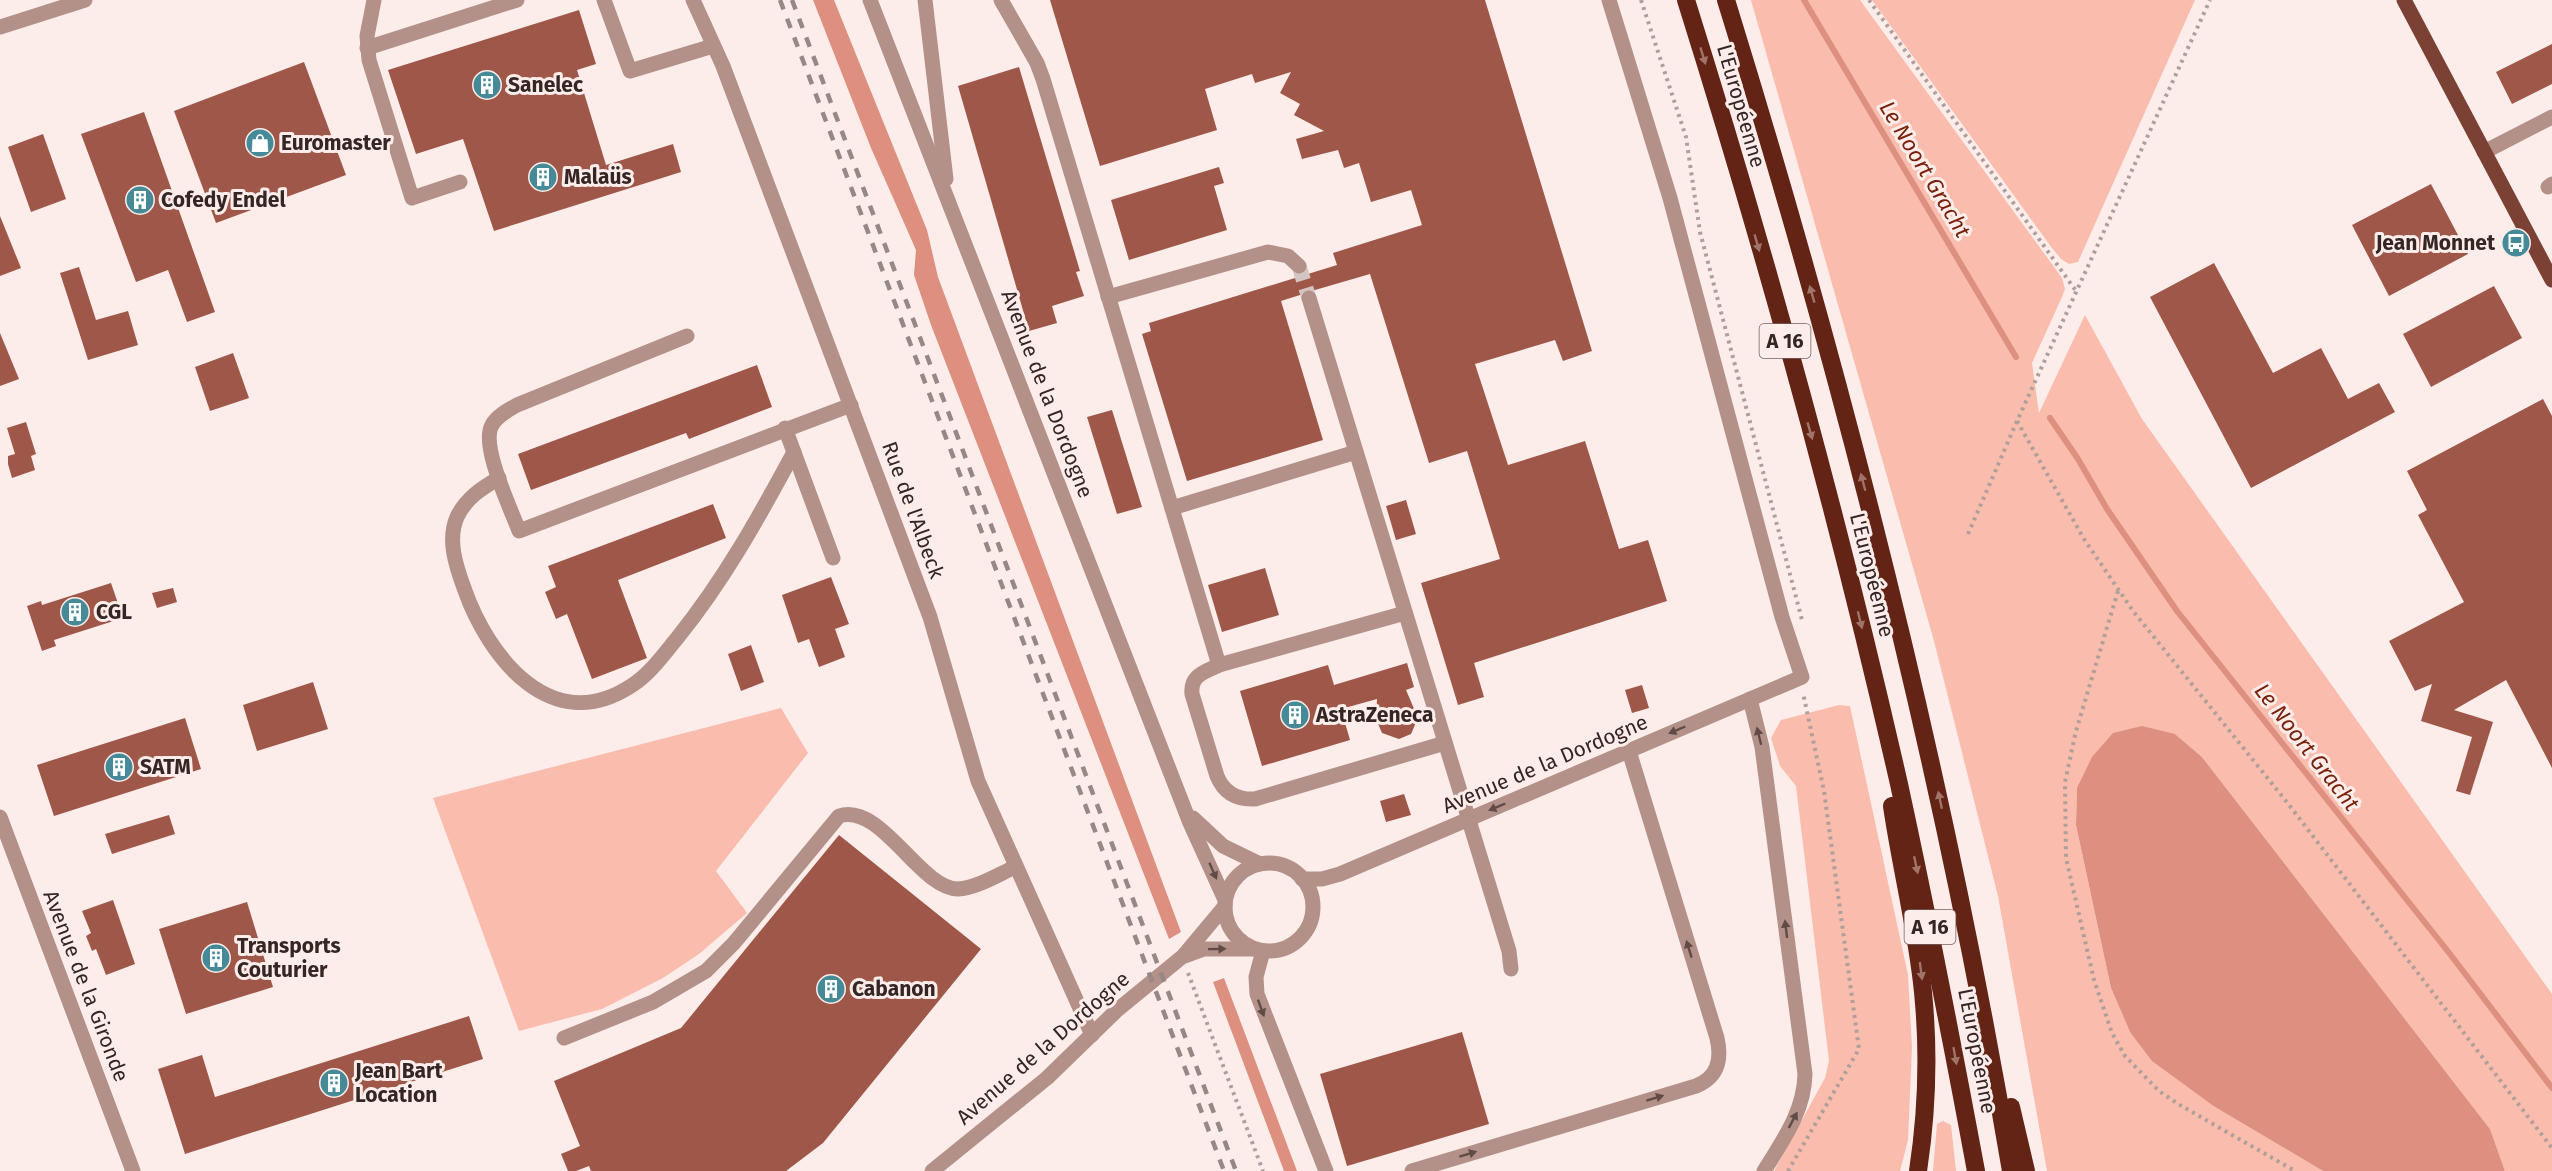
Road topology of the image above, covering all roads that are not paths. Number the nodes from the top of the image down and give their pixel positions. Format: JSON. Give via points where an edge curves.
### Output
{"nodes":[{"id":1,"x":86,"y":0,"type":"edge"},
{"id":2,"x":374,"y":0,"type":"edge"},
{"id":3,"x":517,"y":0,"type":"edge"},
{"id":4,"x":604,"y":0,"type":"edge"},
{"id":5,"x":693,"y":0,"type":"edge"},
{"id":6,"x":870,"y":0,"type":"edge"},
{"id":7,"x":925,"y":0,"type":"edge"},
{"id":8,"x":1001,"y":0,"type":"edge"},
{"id":9,"x":1609,"y":0,"type":"edge"},
{"id":10,"x":1686,"y":0,"type":"edge"},
{"id":11,"x":1726,"y":0,"type":"edge"},
{"id":12,"x":2404,"y":0,"type":"edge"},
{"id":13,"x":0,"y":27,"type":"edge"},
{"id":14,"x":713,"y":46,"type":"junction"},
{"id":15,"x":367,"y":48,"type":"junction"},
{"id":16,"x":2552,"y":117,"type":"edge"},
{"id":17,"x":2484,"y":152,"type":"junction"},
{"id":18,"x":460,"y":182,"type":"dead end"},
{"id":19,"x":949,"y":200,"type":"junction"},
{"id":20,"x":1299,"y":266,"type":"dead end"},
{"id":21,"x":2552,"y":280,"type":"edge"},
{"id":22,"x":1108,"y":297,"type":"junction"},
{"id":23,"x":1309,"y":298,"type":"tunnel mouth"},
{"id":24,"x":687,"y":336,"type":"dead end"},
{"id":25,"x":851,"y":405,"type":"junction"},
{"id":26,"x":785,"y":428,"type":"junction"},
{"id":27,"x":794,"y":452,"type":"junction"},
{"id":28,"x":1356,"y":452,"type":"junction"},
{"id":29,"x":500,"y":478,"type":"junction"},
{"id":30,"x":1172,"y":508,"type":"junction"},
{"id":31,"x":833,"y":558,"type":"dead end"},
{"id":32,"x":1405,"y":613,"type":"junction"},
{"id":33,"x":1219,"y":666,"type":"junction"},
{"id":34,"x":1876,"y":685,"type":"junction"},
{"id":35,"x":1750,"y":699,"type":"junction"},
{"id":36,"x":1445,"y":743,"type":"junction"},
{"id":37,"x":1629,"y":751,"type":"junction"},
{"id":38,"x":1183,"y":803,"type":"junction"},
{"id":39,"x":0,"y":817,"type":"edge"},
{"id":40,"x":1468,"y":819,"type":"junction"},
{"id":41,"x":1951,"y":857,"type":"junction"},
{"id":42,"x":1260,"y":864,"type":"junction"},
{"id":43,"x":1016,"y":867,"type":"junction"},
{"id":44,"x":1302,"y":879,"type":"junction"},
{"id":45,"x":1225,"y":903,"type":"junction"},
{"id":46,"x":1259,"y":950,"type":"junction"},
{"id":47,"x":1182,"y":957,"type":"junction"},
{"id":48,"x":1511,"y":969,"type":"dead end"},
{"id":49,"x":1092,"y":1035,"type":"junction"},
{"id":50,"x":564,"y":1038,"type":"dead end"},
{"id":51,"x":133,"y":1171,"type":"edge"},
{"id":52,"x":932,"y":1171,"type":"edge"},
{"id":53,"x":1326,"y":1171,"type":"edge"},
{"id":54,"x":1412,"y":1171,"type":"edge"},
{"id":55,"x":1764,"y":1171,"type":"edge"},
{"id":56,"x":1918,"y":1171,"type":"edge"},
{"id":57,"x":1976,"y":1171,"type":"edge"},
{"id":58,"x":2011,"y":1171,"type":"edge"},
{"id":59,"x":2026,"y":1171,"type":"edge"}],
"edges":[{"from":1,"to":13,"type":"street"},
{"from":2,"to":15,"type":"street"},
{"from":3,"to":15,"type":"street"},
{"from":4,"to":14,"type":"street","via":[[630,71]]},
{"from":5,"to":14,"type":"street","name":"Rue de l'Albeck"},
{"from":6,"to":19,"type":"street","name":"Avenue de la Dordogne"},
{"from":7,"to":19,"type":"street"},
{"from":8,"to":22,"type":"street","via":[[1043,79]]},
{"from":9,"to":35,"type":"street","name":"Avenue de la Dordogne","via":[[1671,198],[1782,617],[1802,676]]},
{"from":10,"to":34,"type":"highway","name":"L'Européenne","number":"A 16","one_way":true,"via":[[1815,446]]},
{"from":41,"to":11,"type":"highway","name":"L'Européenne","number":"A 16","one_way":true,"via":[[1910,669],[1854,445]]},
{"from":12,"to":17,"type":"main road"},
{"from":14,"to":25,"type":"street","name":"Rue de l'Albeck"},
{"from":15,"to":18,"type":"street","via":[[412,198]]},
{"from":16,"to":17,"type":"street"},
{"from":17,"to":21,"type":"main road"},
{"from":19,"to":38,"type":"street","name":"Avenue de la Dordogne"},
{"from":20,"to":22,"type":"street","via":[[1288,256],[1268,252]]},
{"from":22,"to":30,"type":"street"},
{"from":23,"to":28,"type":"street"},
{"from":24,"to":29,"type":"street","via":[[501,415],[491,426],[488,441]]},
{"from":25,"to":26,"type":"street"},
{"from":25,"to":43,"type":"street","name":"Rue de l'Albeck","via":[[930,617],[975,775]]},
{"from":26,"to":27,"type":"street"},
{"from":26,"to":29,"type":"street","via":[[519,531]]},
{"from":27,"to":29,"type":"street","via":[[726,573],[667,651],[630,687],[608,697],[585,701],[553,697],[515,674],[487,638],[466,593],[453,550],[454,527],[470,498]]},
{"from":27,"to":31,"type":"street"},
{"from":28,"to":30,"type":"street"},
{"from":28,"to":32,"type":"street"},
{"from":30,"to":33,"type":"street"},
{"from":32,"to":33,"type":"street"},
{"from":32,"to":36,"type":"street"},
{"from":33,"to":36,"type":"street","via":[[1196,676],[1192,693],[1219,782],[1238,798],[1262,798]]},
{"from":34,"to":56,"type":"highway","one_way":true,"via":[[1923,993],[1926,1078]]},
{"from":34,"to":57,"type":"highway","name":"L'Européenne","number":"A 16","one_way":true,"via":[[1928,917]]},
{"from":35,"to":37,"type":"street","name":"Avenue de la Dordogne","one_way":true},
{"from":55,"to":35,"type":"street","one_way":true,"via":[[1800,1107],[1805,1074],[1762,747]]},
{"from":36,"to":40,"type":"street"},
{"from":37,"to":40,"type":"street","name":"Avenue de la Dordogne","one_way":true},
{"from":54,"to":37,"type":"street","one_way":true,"via":[[1696,1086],[1715,1072],[1717,1038]]},
{"from":38,"to":42,"type":"street","name":"Avenue de la Dordogne","via":[[1211,837],[1231,852]]},
{"from":38,"to":45,"type":"street","name":"Avenue de la Dordogne","one_way":true},
{"from":39,"to":51,"type":"street","name":"Avenue de la Gironde"},
{"from":40,"to":44,"type":"street","name":"Avenue de la Dordogne","via":[[1340,874]]},
{"from":40,"to":48,"type":"street","via":[[1509,951]]},
{"from":41,"to":58,"type":"highway","name":"L'Européenne","number":"A 16"},
{"from":41,"to":59,"type":"highway"},
{"from":42,"to":44,"type":"street","via":[[1283,866]]},
{"from":42,"to":45,"type":"street","via":[[1235,879]]},
{"from":43,"to":49,"type":"street","name":"Rue de l'Albeck"},
{"from":43,"to":50,"type":"street","via":[[956,889],[936,879],[867,819],[850,814],[839,816],[734,943],[705,971],[653,1002]]},
{"from":44,"to":46,"type":"street","via":[[1313,907],[1306,931],[1288,947]]},
{"from":45,"to":46,"type":"street","via":[[1234,935]]},
{"from":45,"to":47,"type":"street","name":"Avenue de la Dordogne"},
{"from":47,"to":46,"type":"street","name":"Avenue de la Dordogne","one_way":true,"via":[[1204,949]]},
{"from":46,"to":53,"type":"street","one_way":true,"via":[[1257,994]]},
{"from":47,"to":49,"type":"street","name":"Avenue de la Dordogne"},
{"from":49,"to":52,"type":"street","name":"Avenue de la Dordogne","via":[[1042,1083]]}]}
